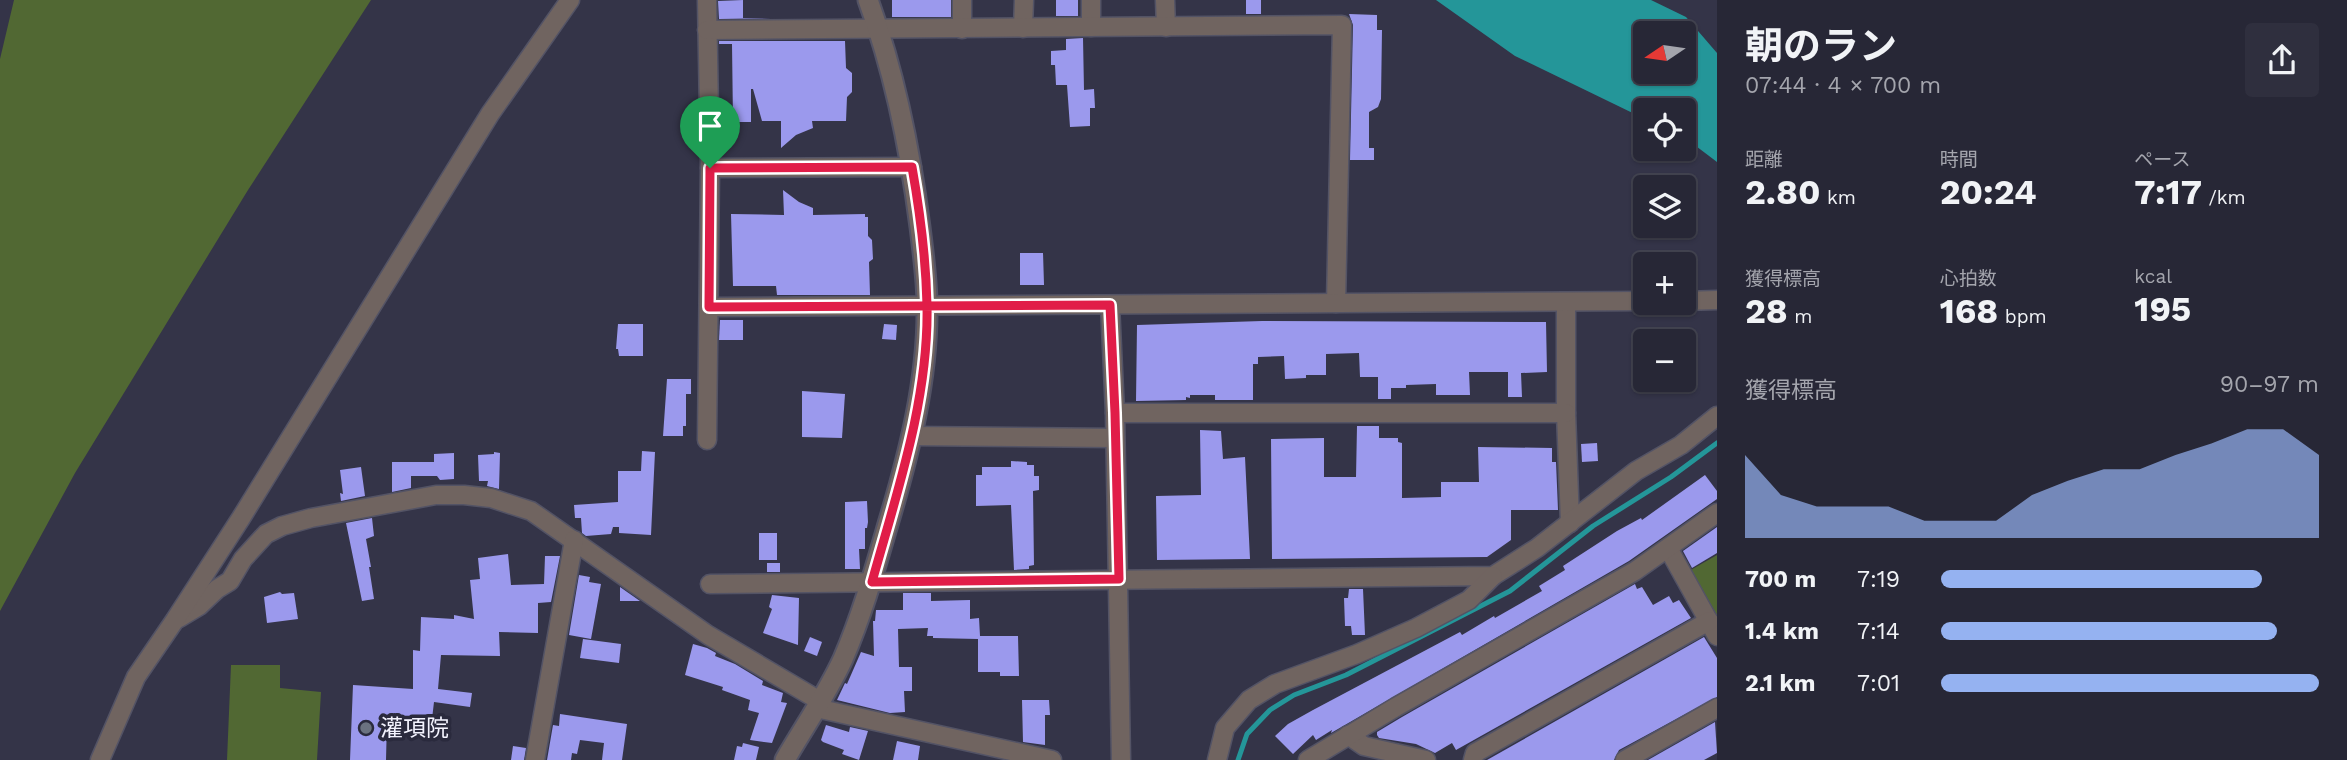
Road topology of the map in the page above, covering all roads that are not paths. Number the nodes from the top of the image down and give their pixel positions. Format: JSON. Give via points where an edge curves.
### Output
{"nodes":[{"id":1,"x":570,"y":0,"type":"edge"},
{"id":2,"x":707,"y":0,"type":"edge"},
{"id":3,"x":868,"y":0,"type":"edge"},
{"id":4,"x":962,"y":0,"type":"edge"},
{"id":5,"x":1024,"y":0,"type":"edge"},
{"id":6,"x":1091,"y":0,"type":"edge"},
{"id":7,"x":1166,"y":0,"type":"edge"},
{"id":8,"x":1091,"y":27,"type":"junction"},
{"id":9,"x":1166,"y":27,"type":"junction"},
{"id":10,"x":1023,"y":28,"type":"junction"},
{"id":11,"x":879,"y":29,"type":"junction"},
{"id":12,"x":962,"y":29,"type":"junction"},
{"id":13,"x":707,"y":30,"type":"junction"},
{"id":14,"x":912,"y":167,"type":"junction"},
{"id":15,"x":710,"y":168,"type":"junction"},
{"id":16,"x":1717,"y":300,"type":"edge"},
{"id":17,"x":1633,"y":301,"type":"edge"},
{"id":18,"x":1696,"y":301,"type":"edge"},
{"id":19,"x":1566,"y":302,"type":"junction"},
{"id":20,"x":1336,"y":303,"type":"junction"},
{"id":21,"x":927,"y":305,"type":"junction"},
{"id":22,"x":1110,"y":305,"type":"junction"},
{"id":23,"x":709,"y":307,"type":"junction"},
{"id":24,"x":1115,"y":413,"type":"junction"},
{"id":25,"x":1566,"y":413,"type":"junction"},
{"id":26,"x":1717,"y":416,"type":"edge"},
{"id":27,"x":911,"y":436,"type":"junction"},
{"id":28,"x":1114,"y":438,"type":"junction"},
{"id":29,"x":707,"y":440,"type":"dead end"},
{"id":30,"x":1717,"y":513,"type":"edge"},
{"id":31,"x":1570,"y":523,"type":"junction"},
{"id":32,"x":574,"y":540,"type":"junction"},
{"id":33,"x":1668,"y":548,"type":"junction"},
{"id":34,"x":1493,"y":576,"type":"junction"},
{"id":35,"x":1119,"y":579,"type":"junction"},
{"id":36,"x":872,"y":582,"type":"junction"},
{"id":37,"x":710,"y":584,"type":"dead end"},
{"id":38,"x":175,"y":621,"type":"junction"},
{"id":39,"x":1713,"y":629,"type":"edge"},
{"id":40,"x":818,"y":704,"type":"junction"},
{"id":41,"x":1717,"y":708,"type":"edge"},
{"id":42,"x":1348,"y":735,"type":"junction"},
{"id":43,"x":100,"y":760,"type":"edge"},
{"id":44,"x":536,"y":760,"type":"edge"},
{"id":45,"x":785,"y":760,"type":"edge"},
{"id":46,"x":1052,"y":760,"type":"edge"},
{"id":47,"x":1121,"y":760,"type":"edge"},
{"id":48,"x":1217,"y":760,"type":"edge"},
{"id":49,"x":1308,"y":760,"type":"edge"},
{"id":50,"x":1426,"y":760,"type":"edge"},
{"id":51,"x":1473,"y":760,"type":"edge"},
{"id":52,"x":1625,"y":760,"type":"edge"}],
"edges":[{"from":1,"to":38,"type":"street","via":[[490,114]]},
{"from":2,"to":13,"type":"street"},
{"from":3,"to":11,"type":"street"},
{"from":4,"to":12,"type":"street"},
{"from":5,"to":10,"type":"street"},
{"from":6,"to":8,"type":"street"},
{"from":7,"to":9,"type":"street"},
{"from":8,"to":9,"type":"street"},
{"from":8,"to":10,"type":"street"},
{"from":9,"to":20,"type":"street","via":[[1342,25]]},
{"from":10,"to":12,"type":"street"},
{"from":11,"to":12,"type":"street"},
{"from":11,"to":13,"type":"street"},
{"from":11,"to":14,"type":"street"},
{"from":13,"to":15,"type":"street"},
{"from":14,"to":15,"type":"street"},
{"from":14,"to":21,"type":"street"},
{"from":15,"to":23,"type":"street"},
{"from":16,"to":18,"type":"street"},
{"from":17,"to":19,"type":"street"},
{"from":19,"to":20,"type":"street"},
{"from":19,"to":25,"type":"street"},
{"from":20,"to":22,"type":"street"},
{"from":21,"to":22,"type":"street"},
{"from":21,"to":23,"type":"street"},
{"from":21,"to":27,"type":"street"},
{"from":22,"to":24,"type":"street"},
{"from":23,"to":29,"type":"street"},
{"from":24,"to":25,"type":"street"},
{"from":24,"to":28,"type":"street"},
{"from":25,"to":31,"type":"street"},
{"from":26,"to":31,"type":"street"},
{"from":27,"to":28,"type":"street"},
{"from":27,"to":36,"type":"street"},
{"from":28,"to":35,"type":"street"},
{"from":30,"to":33,"type":"street"},
{"from":31,"to":34,"type":"street"},
{"from":32,"to":38,"type":"street","via":[[531,510],[464,495],[436,495],[310,518],[266,534],[230,581]]},
{"from":32,"to":40,"type":"street","via":[[708,635]]},
{"from":32,"to":44,"type":"street"},
{"from":33,"to":39,"type":"street"},
{"from":33,"to":42,"type":"street"},
{"from":34,"to":35,"type":"street"},
{"from":34,"to":48,"type":"street","via":[[1469,600],[1416,628],[1275,684],[1249,700],[1225,728]]},
{"from":35,"to":36,"type":"street"},
{"from":35,"to":47,"type":"street"},
{"from":36,"to":37,"type":"street"},
{"from":36,"to":40,"type":"street","via":[[842,660]]},
{"from":38,"to":43,"type":"street","via":[[136,677]]},
{"from":39,"to":51,"type":"street","via":[[1475,753]]},
{"from":40,"to":45,"type":"street"},
{"from":40,"to":46,"type":"street"},
{"from":41,"to":52,"type":"street"},
{"from":42,"to":49,"type":"street"},
{"from":42,"to":50,"type":"street","via":[[1364,746]]}]}
